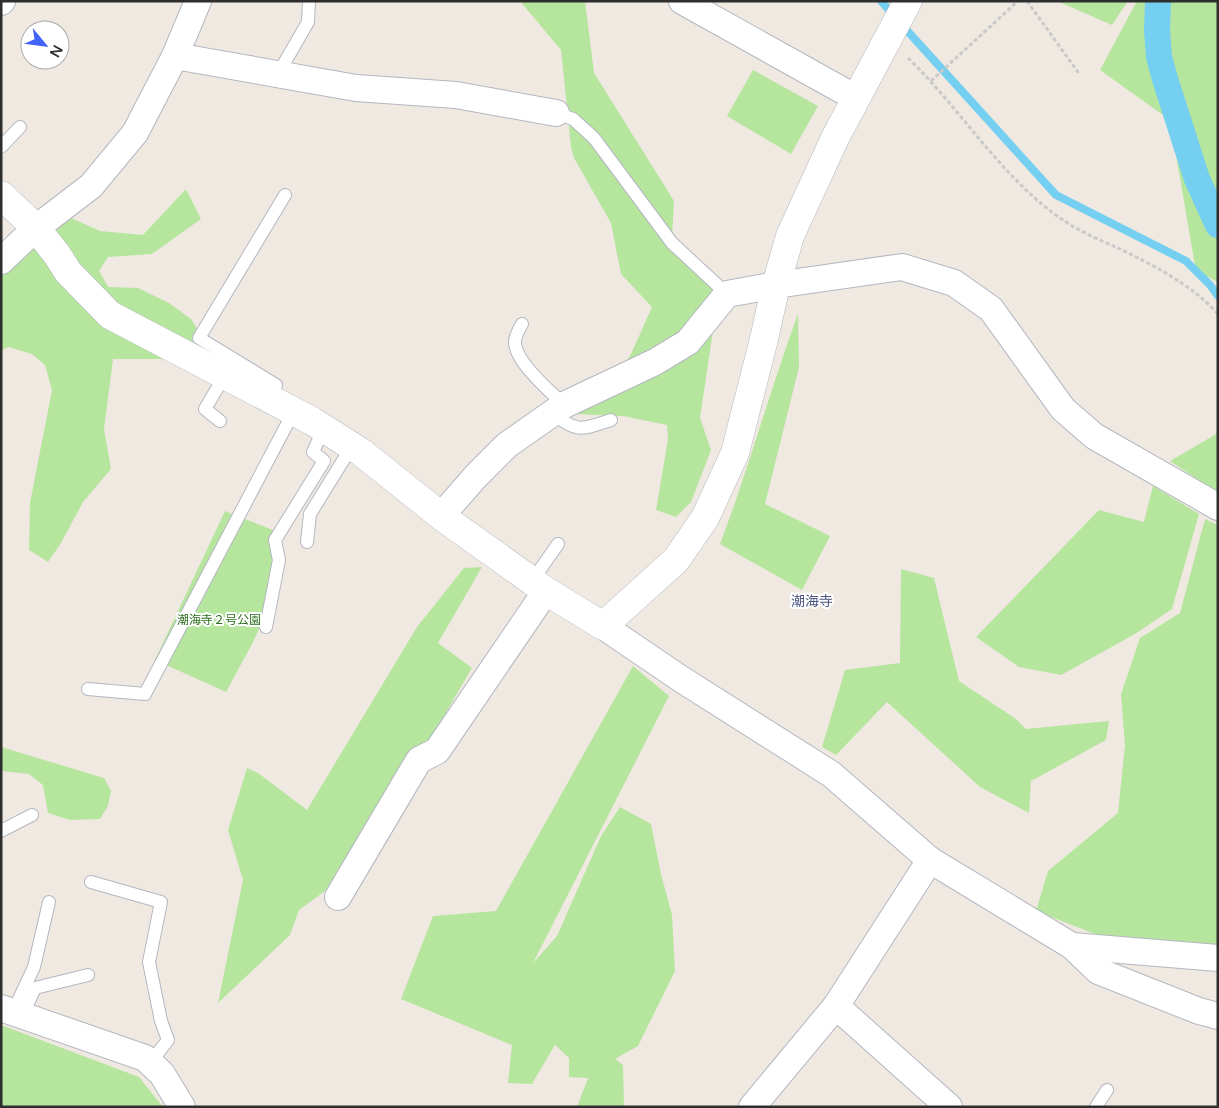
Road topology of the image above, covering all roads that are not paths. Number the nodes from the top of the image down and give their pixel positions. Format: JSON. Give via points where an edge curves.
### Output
{"nodes":[{"id":1,"x":198,"y":1,"type":"edge"},
{"id":2,"x":309,"y":1,"type":"edge"},
{"id":3,"x":682,"y":1,"type":"edge"},
{"id":4,"x":908,"y":1,"type":"edge"},
{"id":5,"x":174,"y":56,"type":"junction"},
{"id":6,"x":278,"y":74,"type":"junction"},
{"id":7,"x":856,"y":98,"type":"junction"},
{"id":8,"x":556,"y":113,"type":"joint"},
{"id":9,"x":20,"y":126,"type":"dead end"},
{"id":10,"x":1,"y":147,"type":"edge"},
{"id":11,"x":1,"y":195,"type":"edge"},
{"id":12,"x":285,"y":196,"type":"dead end"},
{"id":13,"x":36,"y":228,"type":"junction"},
{"id":14,"x":1,"y":261,"type":"edge"},
{"id":15,"x":776,"y":284,"type":"junction"},
{"id":16,"x":726,"y":294,"type":"junction"},
{"id":17,"x":522,"y":324,"type":"dead end"},
{"id":18,"x":225,"y":375,"type":"junction"},
{"id":19,"x":283,"y":405,"type":"junction"},
{"id":20,"x":558,"y":409,"type":"junction"},
{"id":21,"x":611,"y":420,"type":"dead end"},
{"id":22,"x":220,"y":421,"type":"dead end"},
{"id":23,"x":324,"y":428,"type":"junction"},
{"id":24,"x":352,"y":446,"type":"junction"},
{"id":25,"x":1218,"y":507,"type":"edge"},
{"id":26,"x":441,"y":516,"type":"junction"},
{"id":27,"x":307,"y":542,"type":"dead end"},
{"id":28,"x":558,"y":544,"type":"dead end"},
{"id":29,"x":539,"y":586,"type":"junction"},
{"id":30,"x":603,"y":626,"type":"junction"},
{"id":31,"x":266,"y":627,"type":"dead end"},
{"id":32,"x":88,"y":689,"type":"dead end"},
{"id":33,"x":32,"y":815,"type":"dead end"},
{"id":34,"x":1,"y":831,"type":"edge"},
{"id":35,"x":930,"y":860,"type":"junction"},
{"id":36,"x":91,"y":882,"type":"dead end"},
{"id":37,"x":338,"y":897,"type":"dead end"},
{"id":38,"x":49,"y":902,"type":"dead end"},
{"id":39,"x":1072,"y":946,"type":"junction"},
{"id":40,"x":1218,"y":958,"type":"edge"},
{"id":41,"x":88,"y":976,"type":"dead end"},
{"id":42,"x":836,"y":1006,"type":"junction"},
{"id":43,"x":12,"y":1012,"type":"edge"},
{"id":44,"x":1208,"y":1014,"type":"edge"},
{"id":45,"x":150,"y":1063,"type":"junction"},
{"id":46,"x":1107,"y":1090,"type":"dead end"},
{"id":47,"x":182,"y":1107,"type":"edge"},
{"id":48,"x":752,"y":1107,"type":"edge"},
{"id":49,"x":949,"y":1107,"type":"edge"},
{"id":50,"x":1096,"y":1107,"type":"edge"}],
"edges":[{"from":1,"to":5,"type":"street"},
{"from":2,"to":6,"type":"lane","via":[[308,22]]},
{"from":3,"to":7,"type":"street"},
{"from":4,"to":7,"type":"street"},
{"from":5,"to":6,"type":"street"},
{"from":5,"to":13,"type":"street","via":[[135,134],[91,186]]},
{"from":6,"to":8,"type":"street","via":[[356,88],[456,95]]},
{"from":7,"to":15,"type":"street","via":[[834,138],[790,236]]},
{"from":8,"to":16,"type":"lane","via":[[572,120],[594,138],[672,243]]},
{"from":9,"to":10,"type":"lane"},
{"from":11,"to":13,"type":"street"},
{"from":12,"to":19,"type":"lane","via":[[199,338],[276,385]]},
{"from":13,"to":14,"type":"street"},
{"from":13,"to":18,"type":"street","via":[[68,272],[110,315]]},
{"from":15,"to":16,"type":"street"},
{"from":15,"to":25,"type":"street","via":[[902,267],[954,283],[991,308],[1063,408],[1094,436]]},
{"from":15,"to":30,"type":"street","via":[[735,453],[705,518],[676,560]]},
{"from":16,"to":20,"type":"street","via":[[688,342],[656,362]]},
{"from":17,"to":20,"type":"lane","via":[[514,340],[516,352]]},
{"from":18,"to":19,"type":"street"},
{"from":18,"to":22,"type":"lane","via":[[206,409]]},
{"from":19,"to":23,"type":"street"},
{"from":19,"to":32,"type":"lane","via":[[145,694]]},
{"from":20,"to":21,"type":"lane","via":[[567,425],[584,429]]},
{"from":20,"to":26,"type":"street","via":[[507,445]]},
{"from":23,"to":24,"type":"street"},
{"from":23,"to":31,"type":"lane","via":[[313,452],[324,461],[275,540],[279,560]]},
{"from":24,"to":26,"type":"street"},
{"from":24,"to":27,"type":"lane","via":[[310,514]]},
{"from":26,"to":29,"type":"street"},
{"from":28,"to":29,"type":"lane"},
{"from":29,"to":30,"type":"street"},
{"from":29,"to":37,"type":"street","via":[[437,751],[420,760]]},
{"from":30,"to":35,"type":"street","via":[[831,774]]},
{"from":33,"to":34,"type":"lane"},
{"from":35,"to":39,"type":"street"},
{"from":35,"to":42,"type":"street"},
{"from":36,"to":45,"type":"lane","via":[[161,902],[149,962],[168,1040]]},
{"from":38,"to":43,"type":"lane","via":[[34,967]]},
{"from":39,"to":40,"type":"street"},
{"from":39,"to":44,"type":"street","via":[[1098,971]]},
{"from":41,"to":43,"type":"lane","via":[[35,988]]},
{"from":42,"to":48,"type":"street"},
{"from":42,"to":49,"type":"street"},
{"from":43,"to":45,"type":"street","via":[[145,1058]]},
{"from":45,"to":47,"type":"street","via":[[162,1074]]},
{"from":46,"to":50,"type":"lane"}]}
